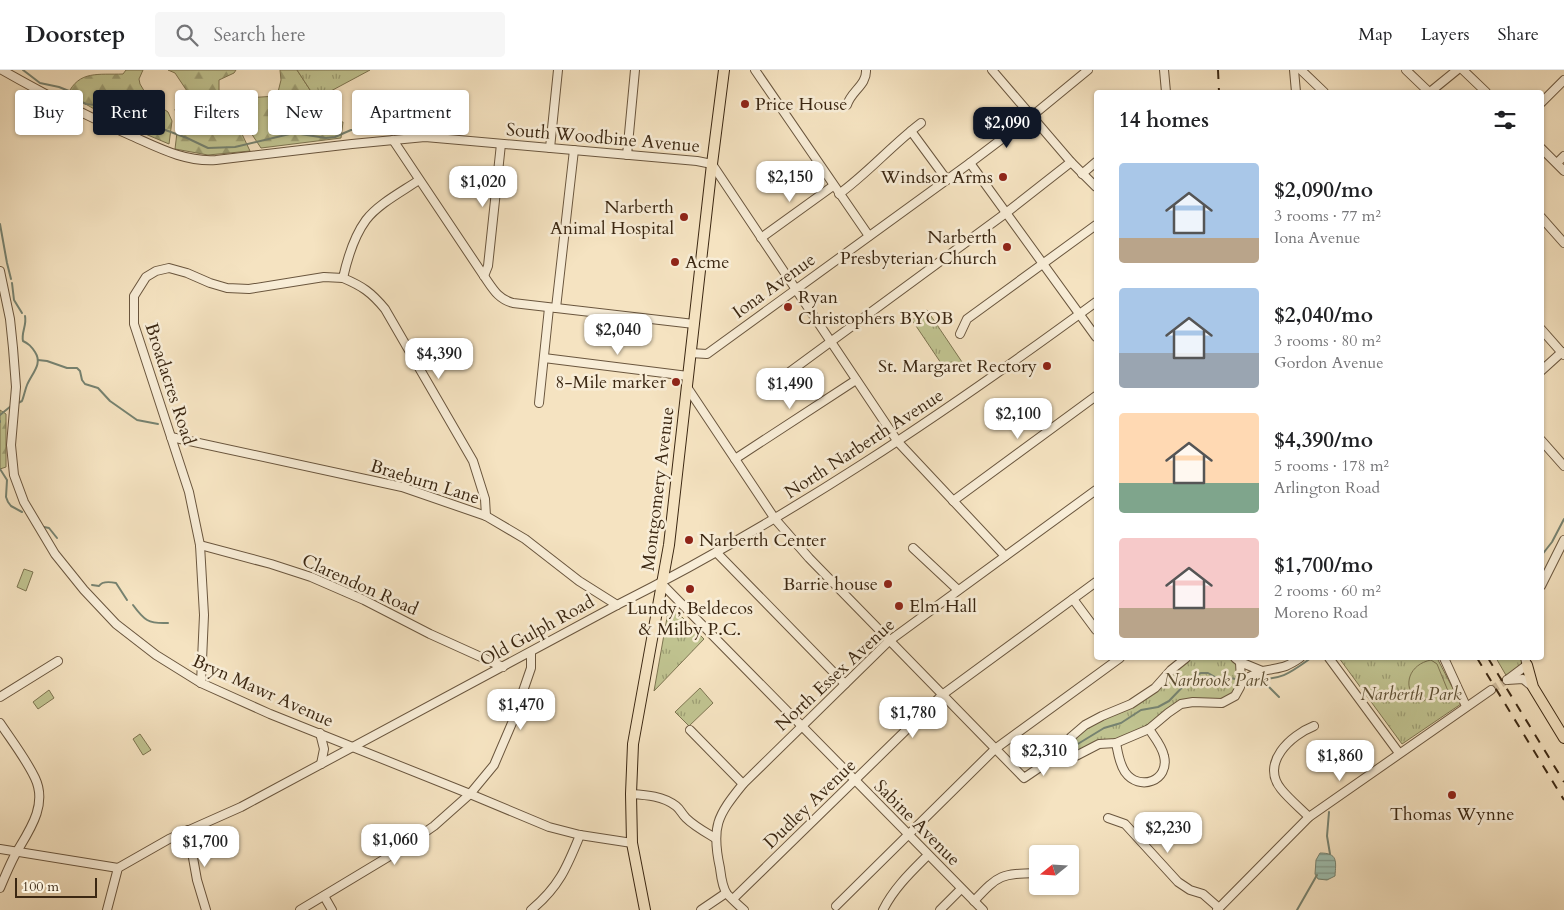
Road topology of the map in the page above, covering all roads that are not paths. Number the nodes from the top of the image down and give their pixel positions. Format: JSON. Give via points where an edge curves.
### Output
{"nodes":[{"id":1,"x":2,"y":70,"type":"edge"},
{"id":2,"x":558,"y":70,"type":"edge"},
{"id":3,"x":635,"y":70,"type":"edge"},
{"id":4,"x":724,"y":70,"type":"edge"},
{"id":5,"x":755,"y":70,"type":"edge"},
{"id":6,"x":866,"y":70,"type":"edge"},
{"id":7,"x":992,"y":70,"type":"edge"},
{"id":8,"x":1088,"y":70,"type":"edge"},
{"id":9,"x":1164,"y":70,"type":"edge"},
{"id":10,"x":1294,"y":70,"type":"edge"},
{"id":11,"x":1301,"y":70,"type":"edge"},
{"id":12,"x":1406,"y":70,"type":"edge"},
{"id":13,"x":1456,"y":70,"type":"edge"},
{"id":14,"x":1463,"y":70,"type":"edge"},
{"id":15,"x":1564,"y":80,"type":"edge"},
{"id":16,"x":1166,"y":90,"type":"edge"},
{"id":17,"x":1296,"y":90,"type":"edge"},
{"id":18,"x":1322,"y":90,"type":"edge"},
{"id":19,"x":1427,"y":90,"type":"edge"},
{"id":20,"x":1431,"y":90,"type":"edge"},
{"id":21,"x":1484,"y":90,"type":"edge"},
{"id":22,"x":1544,"y":100,"type":"edge"},
{"id":23,"x":847,"y":105,"type":"dead end"},
{"id":24,"x":1032,"y":116,"type":"junction"},
{"id":25,"x":921,"y":123,"type":"dead end"},
{"id":26,"x":911,"y":131,"type":"junction"},
{"id":27,"x":393,"y":140,"type":"junction"},
{"id":28,"x":501,"y":144,"type":"junction"},
{"id":29,"x":550,"y":148,"type":"junction"},
{"id":30,"x":574,"y":150,"type":"junction"},
{"id":31,"x":1544,"y":151,"type":"edge"},
{"id":32,"x":627,"y":155,"type":"junction"},
{"id":33,"x":1564,"y":156,"type":"edge"},
{"id":34,"x":1071,"y":162,"type":"junction"},
{"id":35,"x":970,"y":163,"type":"junction"},
{"id":36,"x":712,"y":164,"type":"junction"},
{"id":37,"x":1094,"y":164,"type":"edge"},
{"id":38,"x":1557,"y":164,"type":"junction"},
{"id":39,"x":1564,"y":171,"type":"edge"},
{"id":40,"x":1082,"y":174,"type":"junction"},
{"id":41,"x":419,"y":180,"type":"junction"},
{"id":42,"x":947,"y":180,"type":"junction"},
{"id":43,"x":1094,"y":185,"type":"edge"},
{"id":44,"x":833,"y":186,"type":"junction"},
{"id":45,"x":839,"y":194,"type":"junction"},
{"id":46,"x":1006,"y":213,"type":"junction"},
{"id":47,"x":1544,"y":221,"type":"edge"},
{"id":48,"x":1094,"y":226,"type":"edge"},
{"id":49,"x":869,"y":236,"type":"junction"},
{"id":50,"x":761,"y":238,"type":"junction"},
{"id":51,"x":1564,"y":243,"type":"edge"},
{"id":52,"x":1043,"y":264,"type":"junction"},
{"id":53,"x":0,"y":271,"type":"edge"},
{"id":54,"x":484,"y":276,"type":"junction"},
{"id":55,"x":343,"y":278,"type":"junction"},
{"id":56,"x":796,"y":290,"type":"junction"},
{"id":57,"x":1094,"y":304,"type":"edge"},
{"id":58,"x":553,"y":308,"type":"junction"},
{"id":59,"x":1080,"y":314,"type":"junction"},
{"id":60,"x":694,"y":324,"type":"junction"},
{"id":61,"x":1544,"y":332,"type":"edge"},
{"id":62,"x":960,"y":334,"type":"dead end"},
{"id":63,"x":1094,"y":334,"type":"edge"},
{"id":64,"x":831,"y":341,"type":"junction"},
{"id":65,"x":690,"y":353,"type":"junction"},
{"id":66,"x":1563,"y":354,"type":"edge"},
{"id":67,"x":544,"y":358,"type":"junction"},
{"id":68,"x":1544,"y":369,"type":"edge"},
{"id":69,"x":688,"y":376,"type":"junction"},
{"id":70,"x":856,"y":380,"type":"junction"},
{"id":71,"x":687,"y":387,"type":"junction"},
{"id":72,"x":765,"y":390,"type":"dead end"},
{"id":73,"x":1094,"y":397,"type":"edge"},
{"id":74,"x":539,"y":403,"type":"dead end"},
{"id":75,"x":171,"y":437,"type":"junction"},
{"id":76,"x":898,"y":442,"type":"junction"},
{"id":77,"x":1544,"y":443,"type":"edge"},
{"id":78,"x":735,"y":459,"type":"junction"},
{"id":79,"x":1564,"y":466,"type":"edge"},
{"id":80,"x":1094,"y":491,"type":"edge"},
{"id":81,"x":953,"y":501,"type":"junction"},
{"id":82,"x":486,"y":516,"type":"junction"},
{"id":83,"x":775,"y":519,"type":"junction"},
{"id":84,"x":1564,"y":540,"type":"edge"},
{"id":85,"x":200,"y":545,"type":"junction"},
{"id":86,"x":913,"y":548,"type":"dead end"},
{"id":87,"x":716,"y":552,"type":"junction"},
{"id":88,"x":1005,"y":556,"type":"junction"},
{"id":89,"x":1544,"y":580,"type":"edge"},
{"id":90,"x":663,"y":583,"type":"junction"},
{"id":91,"x":1094,"y":583,"type":"edge"},
{"id":92,"x":958,"y":590,"type":"junction"},
{"id":93,"x":1073,"y":599,"type":"junction"},
{"id":94,"x":617,"y":605,"type":"junction"},
{"id":95,"x":1094,"y":627,"type":"edge"},
{"id":96,"x":889,"y":641,"type":"junction"},
{"id":97,"x":531,"y":652,"type":"junction"},
{"id":98,"x":1116,"y":660,"type":"edge"},
{"id":99,"x":1184,"y":660,"type":"edge"},
{"id":100,"x":1237,"y":660,"type":"edge"},
{"id":101,"x":1297,"y":660,"type":"edge"},
{"id":102,"x":1330,"y":660,"type":"edge"},
{"id":103,"x":1445,"y":660,"type":"edge"},
{"id":104,"x":58,"y":661,"type":"dead end"},
{"id":105,"x":1526,"y":661,"type":"edge"},
{"id":106,"x":503,"y":667,"type":"junction"},
{"id":107,"x":1262,"y":672,"type":"junction"},
{"id":108,"x":1241,"y":682,"type":"junction"},
{"id":109,"x":201,"y":683,"type":"junction"},
{"id":110,"x":845,"y":684,"type":"junction"},
{"id":111,"x":1533,"y":687,"type":"junction"},
{"id":112,"x":1492,"y":690,"type":"tunnel mouth"},
{"id":113,"x":942,"y":695,"type":"junction"},
{"id":114,"x":0,"y":697,"type":"edge"},
{"id":115,"x":1466,"y":706,"type":"junction"},
{"id":116,"x":0,"y":723,"type":"edge"},
{"id":117,"x":802,"y":726,"type":"junction"},
{"id":118,"x":1314,"y":726,"type":"dead end"},
{"id":119,"x":1149,"y":729,"type":"junction"},
{"id":120,"x":690,"y":730,"type":"dead end"},
{"id":121,"x":320,"y":733,"type":"junction"},
{"id":122,"x":1564,"y":738,"type":"edge"},
{"id":123,"x":1116,"y":743,"type":"junction"},
{"id":124,"x":353,"y":747,"type":"junction"},
{"id":125,"x":995,"y":749,"type":"junction"},
{"id":126,"x":1399,"y":753,"type":"junction"},
{"id":127,"x":1052,"y":758,"type":"junction"},
{"id":128,"x":321,"y":764,"type":"junction"},
{"id":129,"x":855,"y":781,"type":"junction"},
{"id":130,"x":742,"y":784,"type":"junction"},
{"id":131,"x":470,"y":794,"type":"junction"},
{"id":132,"x":631,"y":794,"type":"junction"},
{"id":133,"x":1309,"y":817,"type":"junction"},
{"id":134,"x":1108,"y":818,"type":"dead end"},
{"id":135,"x":188,"y":830,"type":"junction"},
{"id":136,"x":580,"y":835,"type":"junction"},
{"id":137,"x":907,"y":835,"type":"junction"},
{"id":138,"x":714,"y":838,"type":"junction"},
{"id":139,"x":632,"y":844,"type":"junction"},
{"id":140,"x":0,"y":849,"type":"edge"},
{"id":141,"x":17,"y":852,"type":"junction"},
{"id":142,"x":928,"y":855,"type":"junction"},
{"id":143,"x":118,"y":868,"type":"junction"},
{"id":144,"x":1029,"y":873,"type":"edge"},
{"id":145,"x":0,"y":888,"type":"edge"},
{"id":146,"x":961,"y":889,"type":"junction"},
{"id":147,"x":726,"y":893,"type":"junction"},
{"id":148,"x":324,"y":896,"type":"junction"},
{"id":149,"x":733,"y":899,"type":"junction"},
{"id":150,"x":974,"y":901,"type":"junction"},
{"id":151,"x":836,"y":906,"type":"dead end"},
{"id":152,"x":1218,"y":909,"type":"edge"},
{"id":153,"x":107,"y":910,"type":"edge"},
{"id":154,"x":206,"y":910,"type":"edge"},
{"id":155,"x":300,"y":910,"type":"edge"},
{"id":156,"x":332,"y":910,"type":"edge"},
{"id":157,"x":532,"y":910,"type":"edge"},
{"id":158,"x":645,"y":910,"type":"edge"},
{"id":159,"x":702,"y":910,"type":"edge"},
{"id":160,"x":744,"y":910,"type":"edge"},
{"id":161,"x":883,"y":910,"type":"edge"},
{"id":162,"x":940,"y":910,"type":"edge"},
{"id":163,"x":983,"y":910,"type":"edge"}],
"edges":[{"from":1,"to":27,"type":"street","name":"South Woodbine Avenue","via":[[83,115],[169,152],[197,159],[216,160]]},
{"from":2,"to":29,"type":"street"},
{"from":3,"to":32,"type":"street"},
{"from":4,"to":36,"type":"main road","name":"Montgomery Avenue"},
{"from":5,"to":44,"type":"street"},
{"from":6,"to":23,"type":"street","via":[[865,79]]},
{"from":7,"to":24,"type":"street"},
{"from":8,"to":24,"type":"street","name":"Iona Avenue"},
{"from":9,"to":16,"type":"street"},
{"from":10,"to":17,"type":"street"},
{"from":11,"to":18,"type":"street"},
{"from":12,"to":19,"type":"street"},
{"from":13,"to":20,"type":"street"},
{"from":14,"to":21,"type":"street"},
{"from":15,"to":22,"type":"street"},
{"from":24,"to":34,"type":"street"},
{"from":24,"to":35,"type":"street","name":"Iona Avenue"},
{"from":25,"to":26,"type":"street"},
{"from":26,"to":42,"type":"street"},
{"from":26,"to":45,"type":"street"},
{"from":27,"to":28,"type":"street","name":"South Woodbine Avenue","via":[[425,137]]},
{"from":27,"to":41,"type":"street"},
{"from":28,"to":29,"type":"street","name":"South Woodbine Avenue"},
{"from":28,"to":54,"type":"street","via":[[488,266]]},
{"from":29,"to":30,"type":"street","name":"South Woodbine Avenue"},
{"from":30,"to":32,"type":"street","name":"South Woodbine Avenue"},
{"from":30,"to":58,"type":"street"},
{"from":31,"to":38,"type":"street"},
{"from":32,"to":36,"type":"street","name":"South Woodbine Avenue"},
{"from":33,"to":38,"type":"street"},
{"from":34,"to":40,"type":"street"},
{"from":34,"to":46,"type":"street"},
{"from":35,"to":42,"type":"street","name":"Iona Avenue"},
{"from":35,"to":46,"type":"street"},
{"from":36,"to":50,"type":"street"},
{"from":36,"to":60,"type":"main road","name":"Montgomery Avenue"},
{"from":37,"to":40,"type":"street"},
{"from":38,"to":39,"type":"street"},
{"from":40,"to":43,"type":"street"},
{"from":41,"to":54,"type":"street"},
{"from":41,"to":55,"type":"street","via":[[366,220],[349,255]]},
{"from":42,"to":49,"type":"street","name":"Iona Avenue"},
{"from":44,"to":45,"type":"street"},
{"from":44,"to":50,"type":"street"},
{"from":45,"to":49,"type":"street"},
{"from":46,"to":52,"type":"street"},
{"from":46,"to":64,"type":"street"},
{"from":47,"to":51,"type":"street"},
{"from":48,"to":52,"type":"street"},
{"from":49,"to":56,"type":"street","name":"Iona Avenue"},
{"from":50,"to":56,"type":"street"},
{"from":52,"to":59,"type":"street"},
{"from":52,"to":62,"type":"street","via":[[967,319]]},
{"from":53,"to":109,"type":"street","name":"Bryn Mawr Avenue","via":[[11,327],[16,387],[11,445],[14,475],[24,502],[55,554],[116,624],[156,655]]},
{"from":54,"to":58,"type":"street","via":[[503,300]]},
{"from":55,"to":75,"type":"street","name":"Broadacres Road","via":[[324,277],[249,289],[226,288],[168,268],[146,277],[134,296],[134,324]]},
{"from":55,"to":82,"type":"street","via":[[362,286],[385,309],[473,461],[485,499]]},
{"from":56,"to":64,"type":"street"},
{"from":56,"to":65,"type":"street","name":"Iona Avenue","via":[[707,354]]},
{"from":57,"to":59,"type":"street","name":"North Narberth Avenue"},
{"from":58,"to":60,"type":"street"},
{"from":58,"to":67,"type":"street"},
{"from":59,"to":63,"type":"street"},
{"from":59,"to":76,"type":"street","name":"North Narberth Avenue"},
{"from":60,"to":65,"type":"main road","name":"Montgomery Avenue"},
{"from":61,"to":66,"type":"street"},
{"from":64,"to":70,"type":"street"},
{"from":64,"to":72,"type":"street"},
{"from":65,"to":69,"type":"main road","name":"Montgomery Avenue"},
{"from":66,"to":68,"type":"street"},
{"from":67,"to":69,"type":"street"},
{"from":67,"to":74,"type":"street"},
{"from":69,"to":71,"type":"main road","name":"Montgomery Avenue"},
{"from":70,"to":76,"type":"street"},
{"from":70,"to":78,"type":"street"},
{"from":71,"to":78,"type":"street"},
{"from":71,"to":90,"type":"main road","name":"Montgomery Avenue"},
{"from":73,"to":81,"type":"street"},
{"from":75,"to":82,"type":"street","name":"Braeburn Lane","via":[[402,487]]},
{"from":75,"to":85,"type":"street","name":"Broadacres Road","via":[[189,492]]},
{"from":76,"to":81,"type":"street"},
{"from":76,"to":83,"type":"street","name":"North Narberth Avenue"},
{"from":77,"to":79,"type":"street"},
{"from":78,"to":83,"type":"street"},
{"from":80,"to":88,"type":"street","name":"North Essex Avenue"},
{"from":81,"to":88,"type":"street"},
{"from":82,"to":94,"type":"street","name":"Braeburn Lane","via":[[525,539],[578,581]]},
{"from":83,"to":87,"type":"street","name":"North Narberth Avenue"},
{"from":83,"to":96,"type":"street"},
{"from":84,"to":89,"type":"street"},
{"from":85,"to":106,"type":"street","name":"Clarendon Road","via":[[312,576]]},
{"from":85,"to":109,"type":"street","name":"Broadacres Road","via":[[204,615]]},
{"from":86,"to":92,"type":"street"},
{"from":87,"to":90,"type":"street","name":"North Narberth Avenue"},
{"from":87,"to":110,"type":"street"},
{"from":88,"to":92,"type":"street","name":"North Essex Avenue"},
{"from":90,"to":94,"type":"street","name":"Old Gulph Road"},
{"from":90,"to":117,"type":"street","name":"Sabine Avenue"},
{"from":90,"to":132,"type":"main road","name":"Montgomery Avenue","via":[[635,735]]},
{"from":91,"to":93,"type":"street","name":"Dudley Avenue"},
{"from":92,"to":96,"type":"street","name":"North Essex Avenue"},
{"from":93,"to":95,"type":"street"},
{"from":93,"to":113,"type":"street","name":"Dudley Avenue"},
{"from":94,"to":97,"type":"street","name":"Old Gulph Road"},
{"from":96,"to":110,"type":"street","name":"North Essex Avenue"},
{"from":96,"to":113,"type":"street"},
{"from":97,"to":106,"type":"street","name":"Old Gulph Road"},
{"from":97,"to":131,"type":"street","via":[[531,668],[494,766]]},
{"from":98,"to":125,"type":"street"},
{"from":99,"to":127,"type":"street","via":[[1155,688],[1131,704],[1085,725]]},
{"from":100,"to":107,"type":"street"},
{"from":100,"to":108,"type":"street"},
{"from":101,"to":107,"type":"street","via":[[1278,670]]},
{"from":102,"to":126,"type":"street"},
{"from":103,"to":115,"type":"street"},
{"from":104,"to":114,"type":"street"},
{"from":105,"to":111,"type":"main road"},
{"from":105,"to":111,"type":"street","via":[[1507,680],[1523,679]]},
{"from":106,"to":124,"type":"street","name":"Old Gulph Road"},
{"from":107,"to":108,"type":"street"},
{"from":108,"to":119,"type":"street","via":[[1235,696],[1222,703],[1181,704]]},
{"from":109,"to":121,"type":"street","name":"Bryn Mawr Avenue"},
{"from":110,"to":117,"type":"street","name":"North Essex Avenue"},
{"from":111,"to":122,"type":"main road"},
{"from":112,"to":115,"type":"street"},
{"from":113,"to":125,"type":"street"},
{"from":113,"to":129,"type":"street","name":"Dudley Avenue"},
{"from":115,"to":126,"type":"street"},
{"from":116,"to":141,"type":"street","via":[[36,779],[39,796],[37,812]]},
{"from":117,"to":129,"type":"street","name":"Sabine Avenue"},
{"from":117,"to":130,"type":"street","name":"North Essex Avenue"},
{"from":118,"to":133,"type":"street","via":[[1284,746],[1274,768],[1280,788]]},
{"from":119,"to":123,"type":"street"},
{"from":119,"to":123,"type":"street","via":[[1165,758],[1161,776],[1152,782],[1144,784],[1125,772]]},
{"from":120,"to":130,"type":"street"},
{"from":121,"to":124,"type":"street","name":"Bryn Mawr Avenue"},
{"from":121,"to":128,"type":"street","via":[[324,749]]},
{"from":123,"to":127,"type":"street","via":[[1099,744],[1072,758]]},
{"from":124,"to":128,"type":"street","name":"Old Gulph Road"},
{"from":124,"to":131,"type":"street","name":"Bryn Mawr Avenue"},
{"from":125,"to":127,"type":"street","via":[[1024,778]]},
{"from":125,"to":137,"type":"street"},
{"from":126,"to":133,"type":"street"},
{"from":128,"to":135,"type":"street","name":"Old Gulph Road","via":[[241,807]]},
{"from":129,"to":137,"type":"street","name":"Sabine Avenue"},
{"from":129,"to":149,"type":"street","name":"Dudley Avenue"},
{"from":130,"to":138,"type":"street","name":"North Essex Avenue","via":[[720,816]]},
{"from":131,"to":136,"type":"street","name":"Bryn Mawr Avenue","via":[[549,827]]},
{"from":131,"to":148,"type":"street","via":[[434,826]]},
{"from":132,"to":138,"type":"street","via":[[666,800]]},
{"from":132,"to":139,"type":"main road","name":"Montgomery Avenue"},
{"from":133,"to":152,"type":"street"},
{"from":134,"to":152,"type":"street","via":[[1125,824],[1178,882],[1203,894]]},
{"from":135,"to":143,"type":"street","name":"Old Gulph Road"},
{"from":135,"to":154,"type":"street"},
{"from":136,"to":139,"type":"street","name":"Bryn Mawr Avenue"},
{"from":136,"to":157,"type":"street","via":[[566,869],[547,897]]},
{"from":137,"to":142,"type":"street","name":"Sabine Avenue"},
{"from":137,"to":151,"type":"street"},
{"from":138,"to":147,"type":"street","name":"North Essex Avenue"},
{"from":139,"to":158,"type":"main road","name":"Montgomery Avenue"},
{"from":140,"to":141,"type":"street"},
{"from":141,"to":143,"type":"street"},
{"from":141,"to":145,"type":"street"},
{"from":142,"to":146,"type":"street","name":"Sabine Avenue"},
{"from":142,"to":161,"type":"street","via":[[905,878]]},
{"from":143,"to":153,"type":"street"},
{"from":144,"to":150,"type":"street","via":[[998,878]]},
{"from":146,"to":150,"type":"street","name":"Sabine Avenue"},
{"from":146,"to":162,"type":"street"},
{"from":147,"to":149,"type":"street"},
{"from":147,"to":159,"type":"street"},
{"from":148,"to":155,"type":"street"},
{"from":148,"to":156,"type":"street"},
{"from":149,"to":160,"type":"street"},
{"from":150,"to":163,"type":"street","name":"Sabine Avenue"}]}
